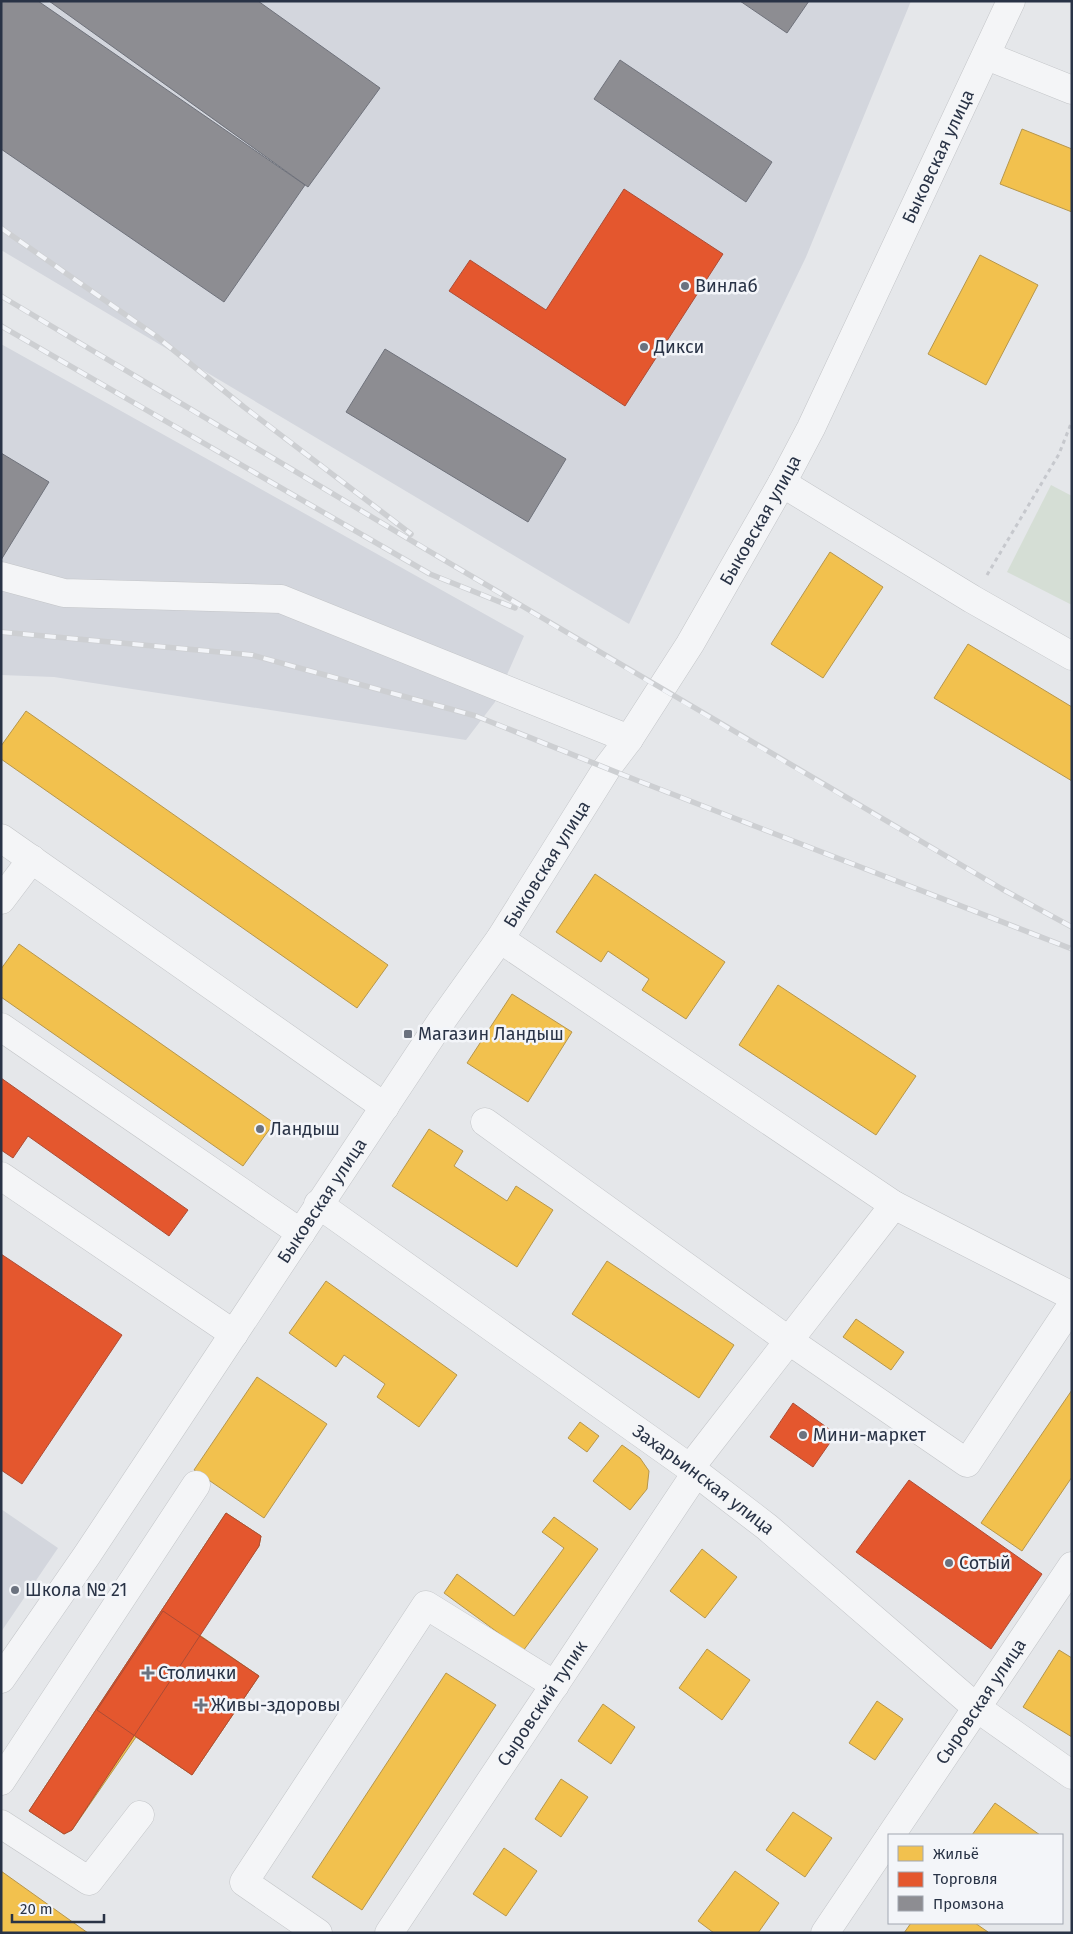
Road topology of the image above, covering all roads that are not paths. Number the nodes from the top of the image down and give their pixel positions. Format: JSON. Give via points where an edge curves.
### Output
{"nodes":[{"id":1,"x":1011,"y":1,"type":"edge"},
{"id":2,"x":987,"y":56,"type":"junction"},
{"id":3,"x":1072,"y":90,"type":"edge"},
{"id":4,"x":782,"y":483,"type":"junction"},
{"id":5,"x":1,"y":576,"type":"edge"},
{"id":6,"x":1072,"y":656,"type":"edge"},
{"id":7,"x":629,"y":739,"type":"junction"},
{"id":8,"x":1,"y":838,"type":"edge"},
{"id":9,"x":32,"y":859,"type":"junction"},
{"id":10,"x":1,"y":900,"type":"edge"},
{"id":11,"x":500,"y":940,"type":"junction"},
{"id":12,"x":1,"y":1027,"type":"edge"},
{"id":13,"x":385,"y":1107,"type":"junction"},
{"id":14,"x":485,"y":1122,"type":"dead end"},
{"id":15,"x":1,"y":1176,"type":"edge"},
{"id":16,"x":318,"y":1204,"type":"junction"},
{"id":17,"x":894,"y":1204,"type":"junction"},
{"id":18,"x":301,"y":1233,"type":"junction"},
{"id":19,"x":1072,"y":1296,"type":"edge"},
{"id":20,"x":1072,"y":1305,"type":"edge"},
{"id":21,"x":234,"y":1334,"type":"junction"},
{"id":22,"x":788,"y":1340,"type":"junction"},
{"id":23,"x":693,"y":1471,"type":"junction"},
{"id":24,"x":196,"y":1485,"type":"dead end"},
{"id":25,"x":1072,"y":1566,"type":"edge"},
{"id":26,"x":1,"y":1679,"type":"edge"},
{"id":27,"x":555,"y":1685,"type":"junction"},
{"id":28,"x":977,"y":1708,"type":"junction"},
{"id":29,"x":1072,"y":1775,"type":"edge"},
{"id":30,"x":1,"y":1780,"type":"edge"},
{"id":31,"x":140,"y":1815,"type":"dead end"},
{"id":32,"x":1,"y":1824,"type":"edge"},
{"id":33,"x":892,"y":1834,"type":"edge"},
{"id":34,"x":888,"y":1840,"type":"edge"},
{"id":35,"x":318,"y":1933,"type":"edge"},
{"id":36,"x":390,"y":1933,"type":"edge"},
{"id":37,"x":825,"y":1933,"type":"edge"}],
"edges":[{"from":1,"to":2,"type":"street","name":"Быковская улица"},
{"from":2,"to":3,"type":"street"},
{"from":2,"to":4,"type":"street","name":"Быковская улица"},
{"from":4,"to":6,"type":"street"},
{"from":4,"to":7,"type":"street","name":"Быковская улица","via":[[690,644]]},
{"from":5,"to":7,"type":"street","via":[[64,593],[281,599]]},
{"from":7,"to":11,"type":"street","name":"Быковская улица","via":[[607,768]]},
{"from":8,"to":9,"type":"street"},
{"from":9,"to":10,"type":"street"},
{"from":9,"to":13,"type":"street"},
{"from":11,"to":13,"type":"street","name":"Быковская улица","via":[[440,1022]]},
{"from":11,"to":17,"type":"street"},
{"from":12,"to":18,"type":"street"},
{"from":13,"to":16,"type":"street","name":"Быковская улица"},
{"from":14,"to":22,"type":"street"},
{"from":15,"to":21,"type":"street"},
{"from":16,"to":18,"type":"street","name":"Быковская улица"},
{"from":16,"to":23,"type":"street","name":"Захарьинская улица"},
{"from":17,"to":19,"type":"street"},
{"from":17,"to":22,"type":"street","name":"Сыровский тупик"},
{"from":18,"to":21,"type":"street","name":"Быковская улица"},
{"from":20,"to":22,"type":"street","via":[[967,1463]]},
{"from":21,"to":26,"type":"street","name":"Быковская улица"},
{"from":22,"to":23,"type":"street","name":"Сыровский тупик"},
{"from":23,"to":27,"type":"street","name":"Сыровский тупик"},
{"from":23,"to":28,"type":"street","name":"Захарьинская улица","via":[[767,1527]]},
{"from":24,"to":30,"type":"street"},
{"from":25,"to":28,"type":"street","name":"Сыровская улица"},
{"from":27,"to":35,"type":"street","via":[[426,1605],[244,1882]]},
{"from":27,"to":36,"type":"street","name":"Сыровский тупик"},
{"from":28,"to":29,"type":"street","name":"Захарьинская улица"},
{"from":28,"to":33,"type":"street","name":"Сыровская улица"},
{"from":31,"to":32,"type":"street","via":[[89,1881]]},
{"from":34,"to":37,"type":"street","name":"Сыровская улица"}]}
